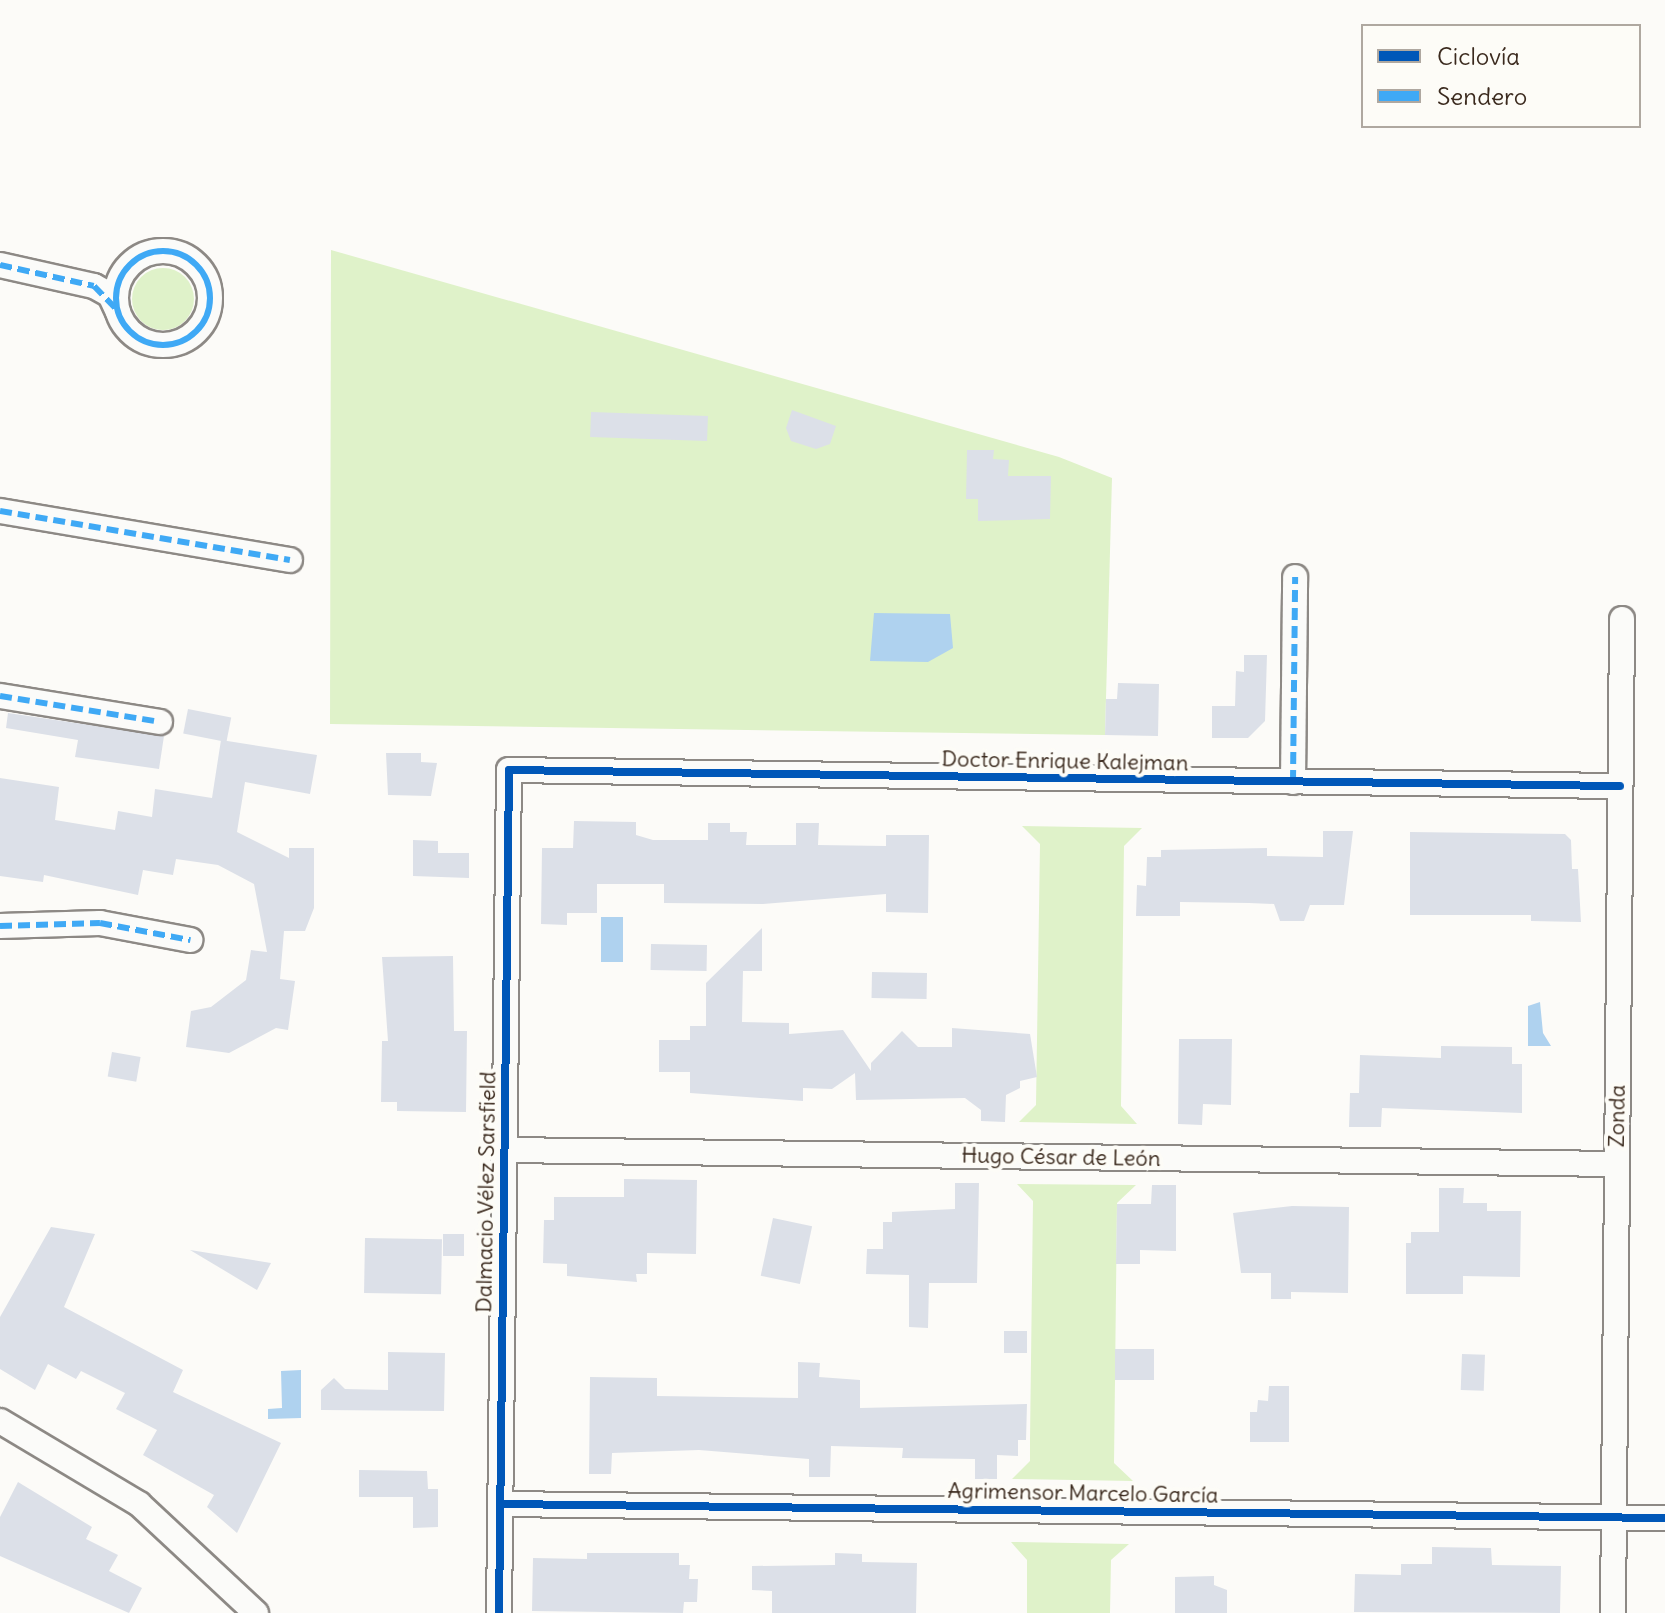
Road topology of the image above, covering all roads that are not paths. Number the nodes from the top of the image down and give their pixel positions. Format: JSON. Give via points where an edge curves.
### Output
{"nodes":[{"id":1,"x":0,"y":265,"type":"edge"},
{"id":2,"x":125,"y":270,"type":"junction"},
{"id":3,"x":94,"y":286,"type":"junction"},
{"id":4,"x":118,"y":312,"type":"junction"},
{"id":5,"x":0,"y":511,"type":"edge"},
{"id":6,"x":290,"y":560,"type":"dead end"},
{"id":7,"x":1295,"y":577,"type":"dead end"},
{"id":8,"x":1622,"y":619,"type":"dead end"},
{"id":9,"x":0,"y":696,"type":"edge"},
{"id":10,"x":160,"y":722,"type":"dead end"},
{"id":11,"x":509,"y":770,"type":"joint"},
{"id":12,"x":1293,"y":782,"type":"junction"},
{"id":13,"x":1620,"y":786,"type":"junction"},
{"id":14,"x":0,"y":926,"type":"edge"},
{"id":15,"x":190,"y":940,"type":"dead end"},
{"id":16,"x":504,"y":1150,"type":"junction"},
{"id":17,"x":1617,"y":1164,"type":"junction"},
{"id":18,"x":0,"y":1421,"type":"edge"},
{"id":19,"x":500,"y":1504,"type":"junction"},
{"id":20,"x":1614,"y":1518,"type":"junction"},
{"id":21,"x":1665,"y":1518,"type":"edge"},
{"id":22,"x":256,"y":1613,"type":"edge"},
{"id":23,"x":499,"y":1613,"type":"edge"},
{"id":24,"x":1613,"y":1613,"type":"edge"}],
"edges":[{"from":1,"to":3,"type":"street"},
{"from":2,"to":3,"type":"street"},
{"from":2,"to":4,"type":"street"},
{"from":2,"to":4,"type":"street","via":[[148,253],[178,253],[201,270],[210,298],[202,326],[163,345],[135,336]]},
{"from":3,"to":4,"type":"street","via":[[110,295]]},
{"from":5,"to":6,"type":"street"},
{"from":7,"to":12,"type":"street"},
{"from":8,"to":13,"type":"street","name":"Zonda"},
{"from":9,"to":10,"type":"street"},
{"from":11,"to":12,"type":"street","name":"Doctor Enrique Kalejman"},
{"from":11,"to":16,"type":"street","name":"Dalmacio Vélez Sarsfield"},
{"from":12,"to":13,"type":"street","name":"Doctor Enrique Kalejman"},
{"from":13,"to":17,"type":"street","name":"Zonda"},
{"from":14,"to":15,"type":"street","via":[[100,923]]},
{"from":16,"to":17,"type":"street","name":"Hugo César de León"},
{"from":16,"to":19,"type":"street","name":"Dalmacio Vélez Sarsfield"},
{"from":17,"to":20,"type":"street","name":"Zonda"},
{"from":18,"to":22,"type":"street","via":[[139,1504]]},
{"from":19,"to":20,"type":"street","name":"Agrimensor Marcelo García"},
{"from":19,"to":23,"type":"street","name":"Dalmacio Vélez Sarsfield"},
{"from":20,"to":21,"type":"street","name":"Agrimensor Marcelo García"},
{"from":20,"to":24,"type":"street","name":"Zonda"}]}
